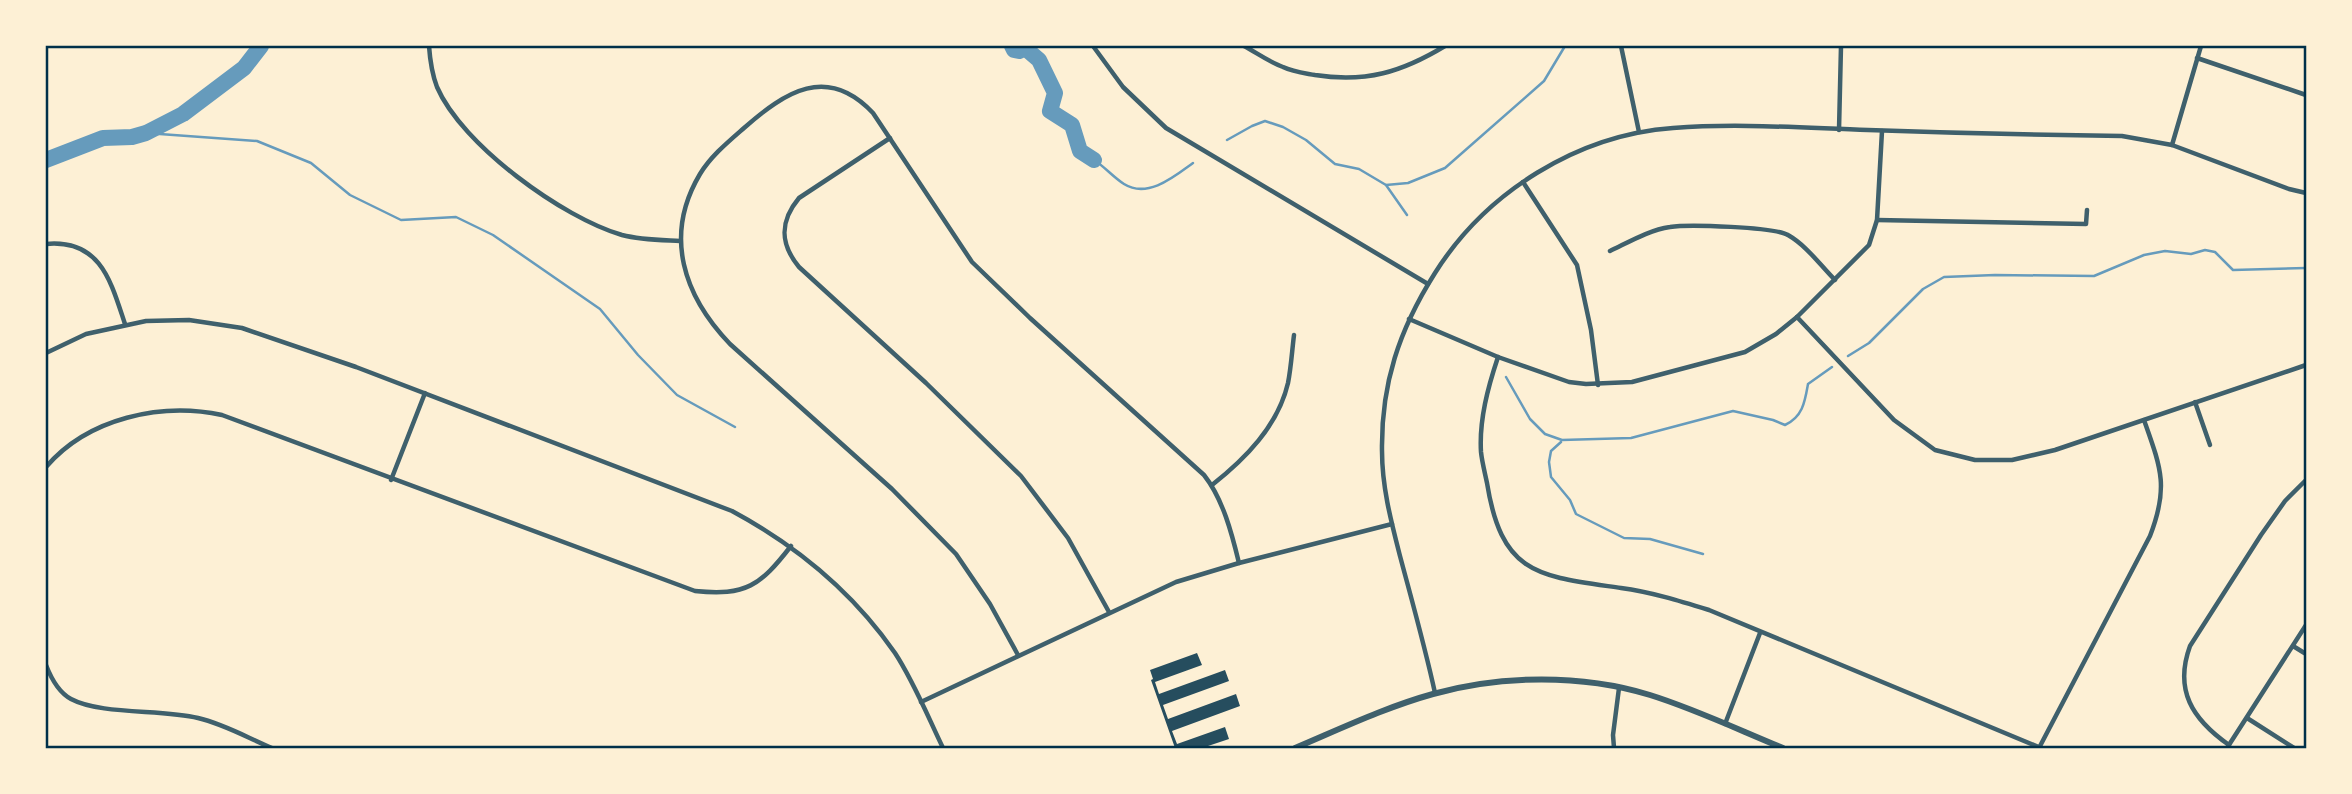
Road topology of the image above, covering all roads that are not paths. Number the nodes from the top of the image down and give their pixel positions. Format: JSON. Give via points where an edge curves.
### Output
{"nodes":[{"id":1,"x":429,"y":46,"type":"edge"},
{"id":2,"x":1093,"y":46,"type":"edge"},
{"id":3,"x":1244,"y":46,"type":"edge"},
{"id":4,"x":1445,"y":46,"type":"edge"},
{"id":5,"x":1621,"y":46,"type":"edge"},
{"id":6,"x":1840,"y":46,"type":"edge"},
{"id":7,"x":2201,"y":46,"type":"edge"},
{"id":8,"x":2197,"y":58,"type":"junction"},
{"id":9,"x":2306,"y":95,"type":"edge"},
{"id":10,"x":1839,"y":130,"type":"junction"},
{"id":11,"x":1882,"y":131,"type":"junction"},
{"id":12,"x":1639,"y":132,"type":"junction"},
{"id":13,"x":890,"y":138,"type":"junction"},
{"id":14,"x":2172,"y":145,"type":"junction"},
{"id":15,"x":1523,"y":183,"type":"junction"},
{"id":16,"x":2306,"y":193,"type":"edge"},
{"id":17,"x":2087,"y":210,"type":"dead end"},
{"id":18,"x":1877,"y":220,"type":"junction"},
{"id":19,"x":680,"y":241,"type":"junction"},
{"id":20,"x":46,"y":244,"type":"edge"},
{"id":21,"x":1610,"y":251,"type":"dead end"},
{"id":22,"x":1835,"y":280,"type":"junction"},
{"id":23,"x":1428,"y":284,"type":"junction"},
{"id":24,"x":1797,"y":317,"type":"junction"},
{"id":25,"x":1409,"y":318,"type":"junction"},
{"id":26,"x":125,"y":324,"type":"junction"},
{"id":27,"x":1294,"y":335,"type":"dead end"},
{"id":28,"x":46,"y":353,"type":"edge"},
{"id":29,"x":1498,"y":358,"type":"junction"},
{"id":30,"x":2306,"y":365,"type":"edge"},
{"id":31,"x":1598,"y":385,"type":"junction"},
{"id":32,"x":425,"y":393,"type":"junction"},
{"id":33,"x":2195,"y":402,"type":"junction"},
{"id":34,"x":2144,"y":420,"type":"junction"},
{"id":35,"x":2210,"y":445,"type":"dead end"},
{"id":36,"x":46,"y":467,"type":"edge"},
{"id":37,"x":391,"y":480,"type":"junction"},
{"id":38,"x":2306,"y":480,"type":"edge"},
{"id":39,"x":1212,"y":485,"type":"junction"},
{"id":40,"x":1392,"y":524,"type":"junction"},
{"id":41,"x":791,"y":546,"type":"junction"},
{"id":42,"x":1238,"y":564,"type":"junction"},
{"id":43,"x":1109,"y":612,"type":"junction"},
{"id":44,"x":2306,"y":625,"type":"edge"},
{"id":45,"x":1760,"y":633,"type":"junction"},
{"id":46,"x":2293,"y":646,"type":"junction"},
{"id":47,"x":2306,"y":654,"type":"edge"},
{"id":48,"x":1018,"y":655,"type":"junction"},
{"id":49,"x":46,"y":665,"type":"edge"},
{"id":50,"x":1619,"y":688,"type":"junction"},
{"id":51,"x":1435,"y":693,"type":"junction"},
{"id":52,"x":921,"y":702,"type":"junction"},
{"id":53,"x":2247,"y":718,"type":"junction"},
{"id":54,"x":1725,"y":724,"type":"junction"},
{"id":55,"x":2228,"y":747,"type":"edge"},
{"id":56,"x":272,"y":748,"type":"edge"},
{"id":57,"x":943,"y":748,"type":"edge"},
{"id":58,"x":1295,"y":748,"type":"edge"},
{"id":59,"x":1614,"y":748,"type":"edge"},
{"id":60,"x":1783,"y":748,"type":"edge"},
{"id":61,"x":2040,"y":748,"type":"edge"},
{"id":62,"x":2294,"y":748,"type":"edge"}],
"edges":[{"from":1,"to":19,"type":"street","via":[[437,86],[448,107],[523,180],[601,228],[635,238]]},
{"from":2,"to":23,"type":"street","via":[[1123,87],[1166,128]]},
{"from":3,"to":4,"type":"street","via":[[1282,67],[1341,78],[1401,69]]},
{"from":5,"to":12,"type":"street"},
{"from":6,"to":10,"type":"street"},
{"from":7,"to":8,"type":"street"},
{"from":8,"to":9,"type":"street"},
{"from":8,"to":14,"type":"street"},
{"from":10,"to":11,"type":"street"},
{"from":10,"to":12,"type":"street","via":[[1707,127]]},
{"from":11,"to":14,"type":"street","via":[[2122,136]]},
{"from":11,"to":18,"type":"street"},
{"from":12,"to":15,"type":"street","via":[[1583,149]]},
{"from":13,"to":19,"type":"street","via":[[862,101],[848,93],[807,88],[789,94],[725,144],[700,173],[685,211]]},
{"from":13,"to":39,"type":"street","via":[[972,262]]},
{"from":13,"to":43,"type":"street","via":[[799,198],[783,227],[786,249],[799,267],[1021,476],[1068,538]]},
{"from":14,"to":16,"type":"street"},
{"from":15,"to":23,"type":"street","via":[[1467,230]]},
{"from":15,"to":31,"type":"street","via":[[1577,265]]},
{"from":17,"to":18,"type":"street","via":[[2086,224]]},
{"from":18,"to":22,"type":"street","via":[[1869,245]]},
{"from":19,"to":48,"type":"street","via":[[690,288],[709,322],[892,489],[956,554]]},
{"from":20,"to":26,"type":"street","via":[[68,245],[94,257],[112,282]]},
{"from":21,"to":22,"type":"street","via":[[1670,227],[1776,231],[1790,236]]},
{"from":22,"to":24,"type":"street"},
{"from":23,"to":25,"type":"street"},
{"from":24,"to":31,"type":"street","via":[[1745,352],[1632,382]]},
{"from":24,"to":34,"type":"street","via":[[1894,420],[1951,456],[1994,462],[2021,459]]},
{"from":25,"to":29,"type":"street"},
{"from":25,"to":40,"type":"street","via":[[1396,351],[1384,410],[1382,462]]},
{"from":26,"to":28,"type":"street","via":[[86,334]]},
{"from":26,"to":32,"type":"street","via":[[189,320],[242,328]]},
{"from":27,"to":39,"type":"street","via":[[1288,384],[1279,408],[1250,452]]},
{"from":29,"to":31,"type":"street","via":[[1569,382]]},
{"from":29,"to":45,"type":"street","via":[[1483,417],[1481,452],[1494,519],[1514,556],[1543,575],[1681,601]]},
{"from":30,"to":33,"type":"street"},
{"from":32,"to":37,"type":"street"},
{"from":32,"to":41,"type":"street","via":[[732,511]]},
{"from":33,"to":34,"type":"street"},
{"from":33,"to":35,"type":"street"},
{"from":34,"to":61,"type":"street","via":[[2158,460],[2162,498],[2158,515]]},
{"from":36,"to":37,"type":"street","via":[[67,447],[104,426],[144,414],[188,410],[222,415]]},
{"from":37,"to":41,"type":"street","via":[[695,591],[745,588],[771,572]]},
{"from":38,"to":55,"type":"street","via":[[2260,535],[2184,662],[2185,689],[2192,708]]},
{"from":39,"to":42,"type":"street"},
{"from":40,"to":42,"type":"street"},
{"from":40,"to":51,"type":"street"},
{"from":41,"to":52,"type":"street","via":[[847,593],[870,620],[896,655]]},
{"from":42,"to":43,"type":"street","via":[[1176,582]]},
{"from":43,"to":48,"type":"street"},
{"from":44,"to":46,"type":"street"},
{"from":45,"to":54,"type":"street"},
{"from":45,"to":61,"type":"street"},
{"from":46,"to":47,"type":"street"},
{"from":46,"to":53,"type":"street"},
{"from":48,"to":52,"type":"street"},
{"from":49,"to":56,"type":"street","via":[[70,699],[104,708],[181,714]]},
{"from":50,"to":51,"type":"street","via":[[1516,680]]},
{"from":50,"to":54,"type":"street"},
{"from":50,"to":59,"type":"street"},
{"from":51,"to":58,"type":"street"},
{"from":52,"to":57,"type":"street"},
{"from":53,"to":55,"type":"street"},
{"from":53,"to":62,"type":"street"},
{"from":54,"to":60,"type":"street"}]}
